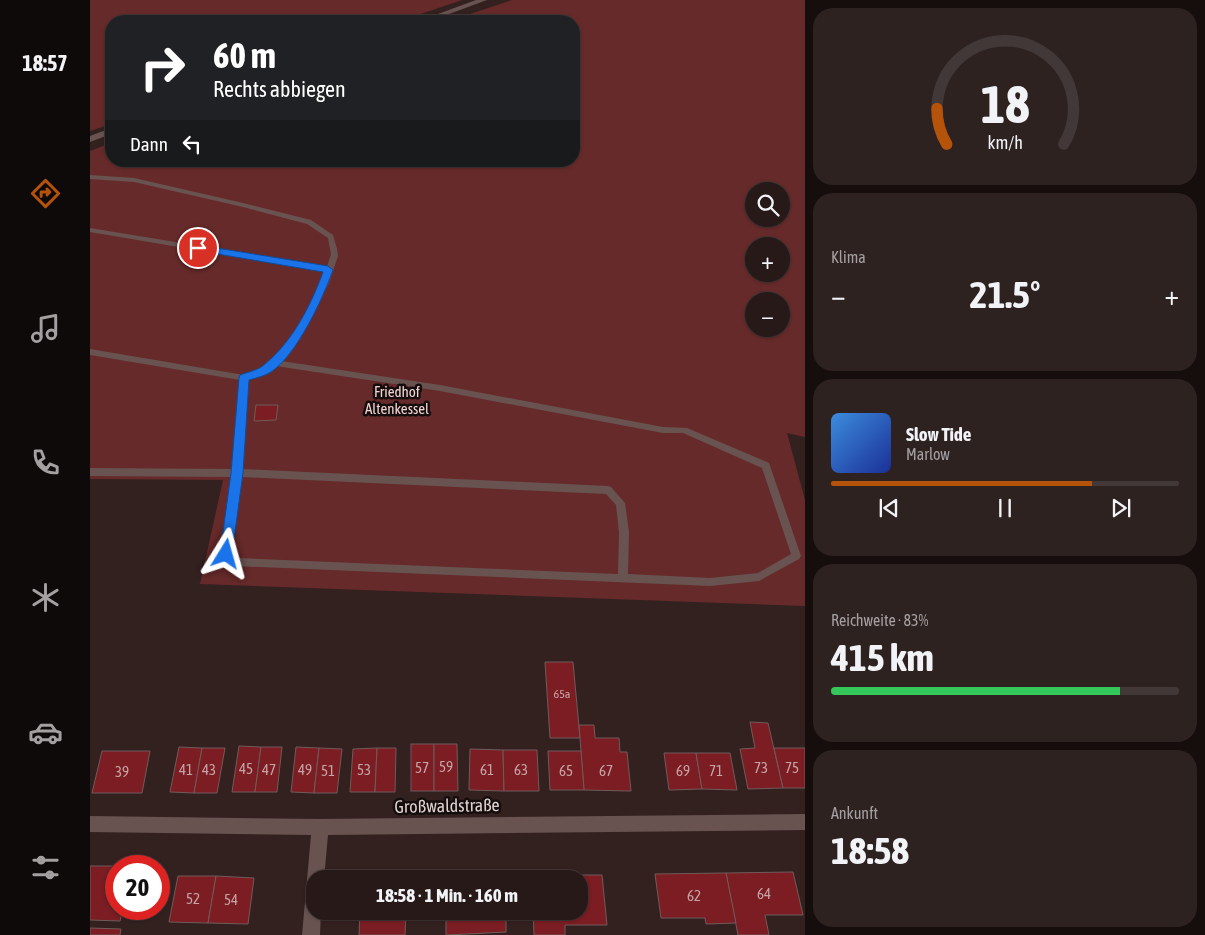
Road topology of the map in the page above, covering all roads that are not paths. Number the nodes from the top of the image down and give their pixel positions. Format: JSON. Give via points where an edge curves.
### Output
{"nodes":[{"id":1,"x":483,"y":0,"type":"edge"},
{"id":2,"x":440,"y":15,"type":"edge"},
{"id":3,"x":105,"y":133,"type":"edge"},
{"id":4,"x":90,"y":139,"type":"edge"},
{"id":5,"x":90,"y":177,"type":"edge"},
{"id":6,"x":90,"y":230,"type":"edge"},
{"id":7,"x":328,"y":270,"type":"junction"},
{"id":8,"x":90,"y":352,"type":"edge"},
{"id":9,"x":274,"y":363,"type":"junction"},
{"id":10,"x":244,"y":378,"type":"junction"},
{"id":11,"x":90,"y":472,"type":"edge"},
{"id":12,"x":237,"y":473,"type":"junction"},
{"id":13,"x":623,"y":577,"type":"junction"},
{"id":14,"x":805,"y":822,"type":"edge"},
{"id":15,"x":90,"y":824,"type":"edge"},
{"id":16,"x":320,"y":827,"type":"junction"},
{"id":17,"x":317,"y":870,"type":"edge"},
{"id":18,"x":312,"y":920,"type":"edge"},
{"id":19,"x":311,"y":935,"type":"edge"}],
"edges":[{"from":1,"to":2,"type":"street"},
{"from":3,"to":4,"type":"street"},
{"from":5,"to":7,"type":"lane","via":[[134,180],[309,222],[331,237],[334,255]]},
{"from":6,"to":7,"type":"lane"},
{"from":7,"to":9,"type":"lane","via":[[318,300]]},
{"from":8,"to":10,"type":"lane"},
{"from":9,"to":10,"type":"lane"},
{"from":9,"to":13,"type":"lane","via":[[440,388],[663,430],[684,430],[766,466],[796,556],[759,577],[710,582]]},
{"from":10,"to":12,"type":"lane"},
{"from":11,"to":12,"type":"lane"},
{"from":12,"to":13,"type":"lane","via":[[608,490],[620,503],[624,532]]},
{"from":12,"to":13,"type":"lane","via":[[226,554],[235,562]]},
{"from":14,"to":16,"type":"street","name":"Großwaldstraße"},
{"from":15,"to":16,"type":"street","name":"Großwaldstraße"},
{"from":16,"to":17,"type":"street"},
{"from":18,"to":19,"type":"street"}]}
